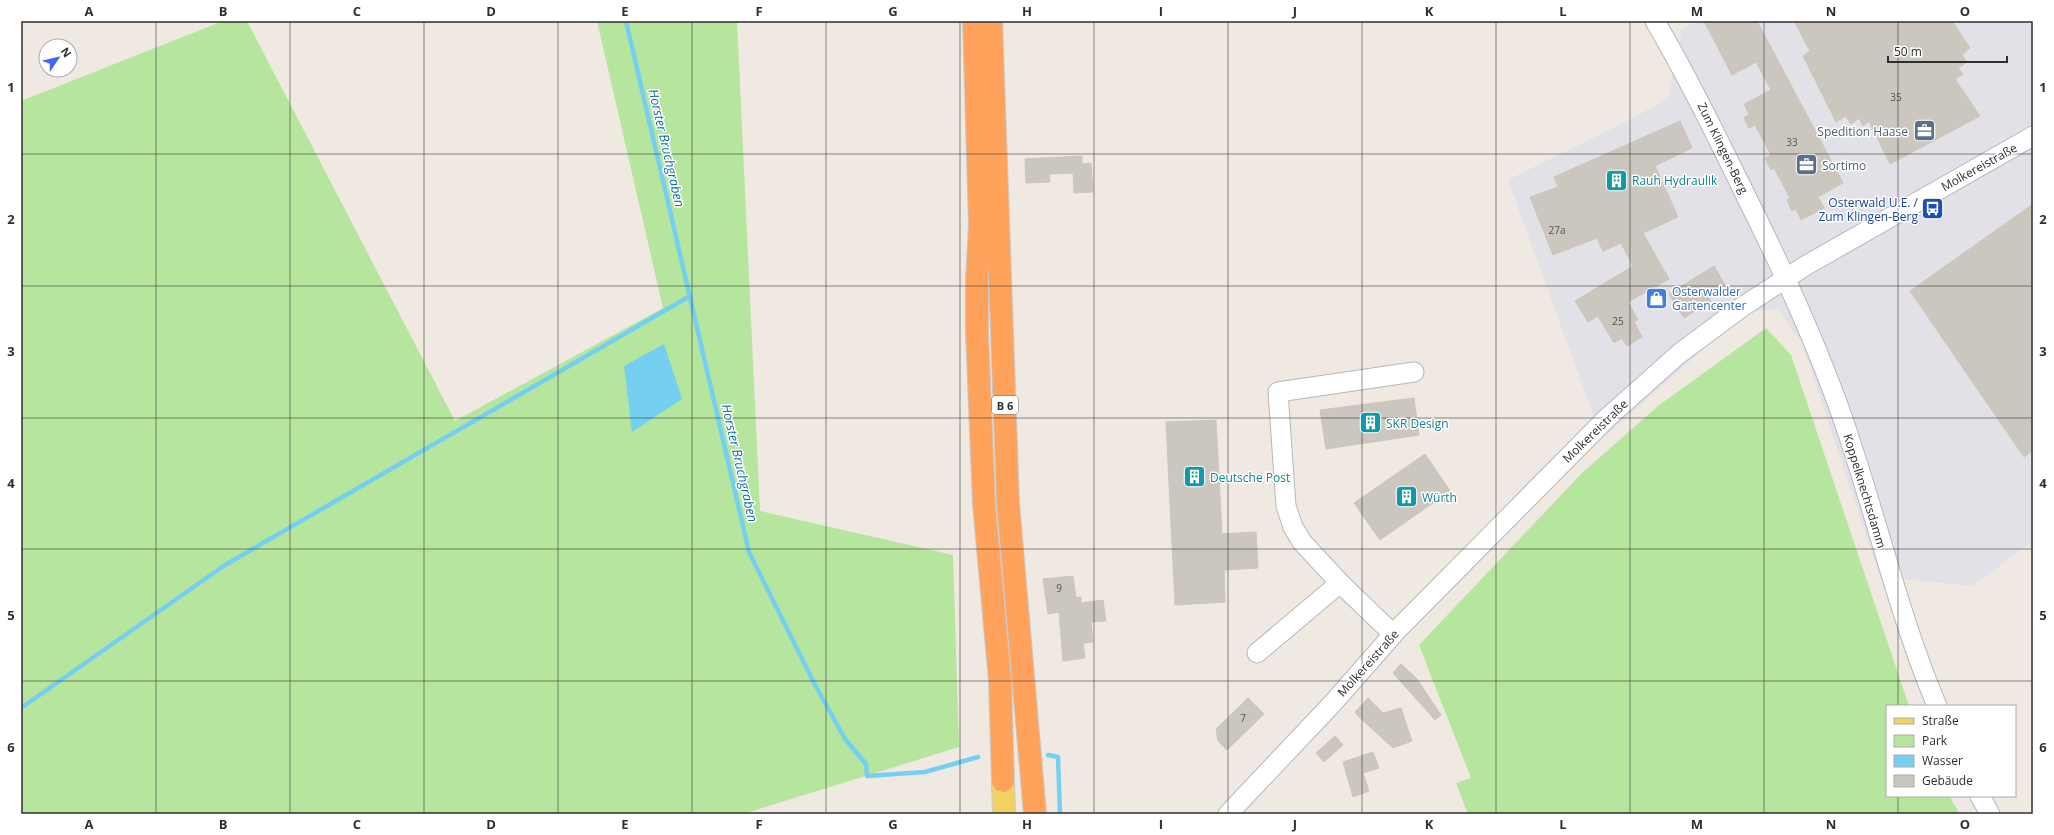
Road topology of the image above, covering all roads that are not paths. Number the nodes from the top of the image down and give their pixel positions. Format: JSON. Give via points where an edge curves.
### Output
{"nodes":[{"id":1,"x":974,"y":21,"type":"edge"},
{"id":2,"x":991,"y":21,"type":"edge"},
{"id":3,"x":1655,"y":21,"type":"edge"},
{"id":4,"x":2033,"y":136,"type":"edge"},
{"id":5,"x":1787,"y":278,"type":"junction"},
{"id":6,"x":1414,"y":372,"type":"dead end"},
{"id":7,"x":1340,"y":583,"type":"junction"},
{"id":8,"x":1394,"y":634,"type":"junction"},
{"id":9,"x":1258,"y":653,"type":"dead end"},
{"id":10,"x":1937,"y":705,"type":"edge"},
{"id":11,"x":1003,"y":781,"type":"joint"},
{"id":12,"x":1981,"y":797,"type":"edge"},
{"id":13,"x":1004,"y":814,"type":"edge"},
{"id":14,"x":1035,"y":814,"type":"edge"},
{"id":15,"x":1228,"y":814,"type":"edge"},
{"id":16,"x":1990,"y":814,"type":"edge"}],
"edges":[{"from":1,"to":11,"type":"highway","number":"B 6","via":[[980,225],[977,333],[984,504],[1000,680]]},
{"from":2,"to":14,"type":"highway","number":"B 6","via":[[1008,503]]},
{"from":3,"to":5,"type":"street","name":"Zum Klingen-Berg","via":[[1700,100]]},
{"from":4,"to":5,"type":"street","name":"Molkereistraße"},
{"from":5,"to":8,"type":"street","name":"Molkereistraße","via":[[1742,307],[1680,353],[1613,413]]},
{"from":5,"to":10,"type":"street","name":"Koppelknechtsdamm","via":[[1840,411],[1909,631]]},
{"from":6,"to":7,"type":"street","via":[[1278,392],[1286,506],[1293,527],[1302,542]]},
{"from":7,"to":8,"type":"street"},
{"from":7,"to":9,"type":"street"},
{"from":8,"to":15,"type":"street","name":"Molkereistraße"},
{"from":11,"to":13,"type":"main road","number":"B 6"},
{"from":12,"to":16,"type":"street"}]}
